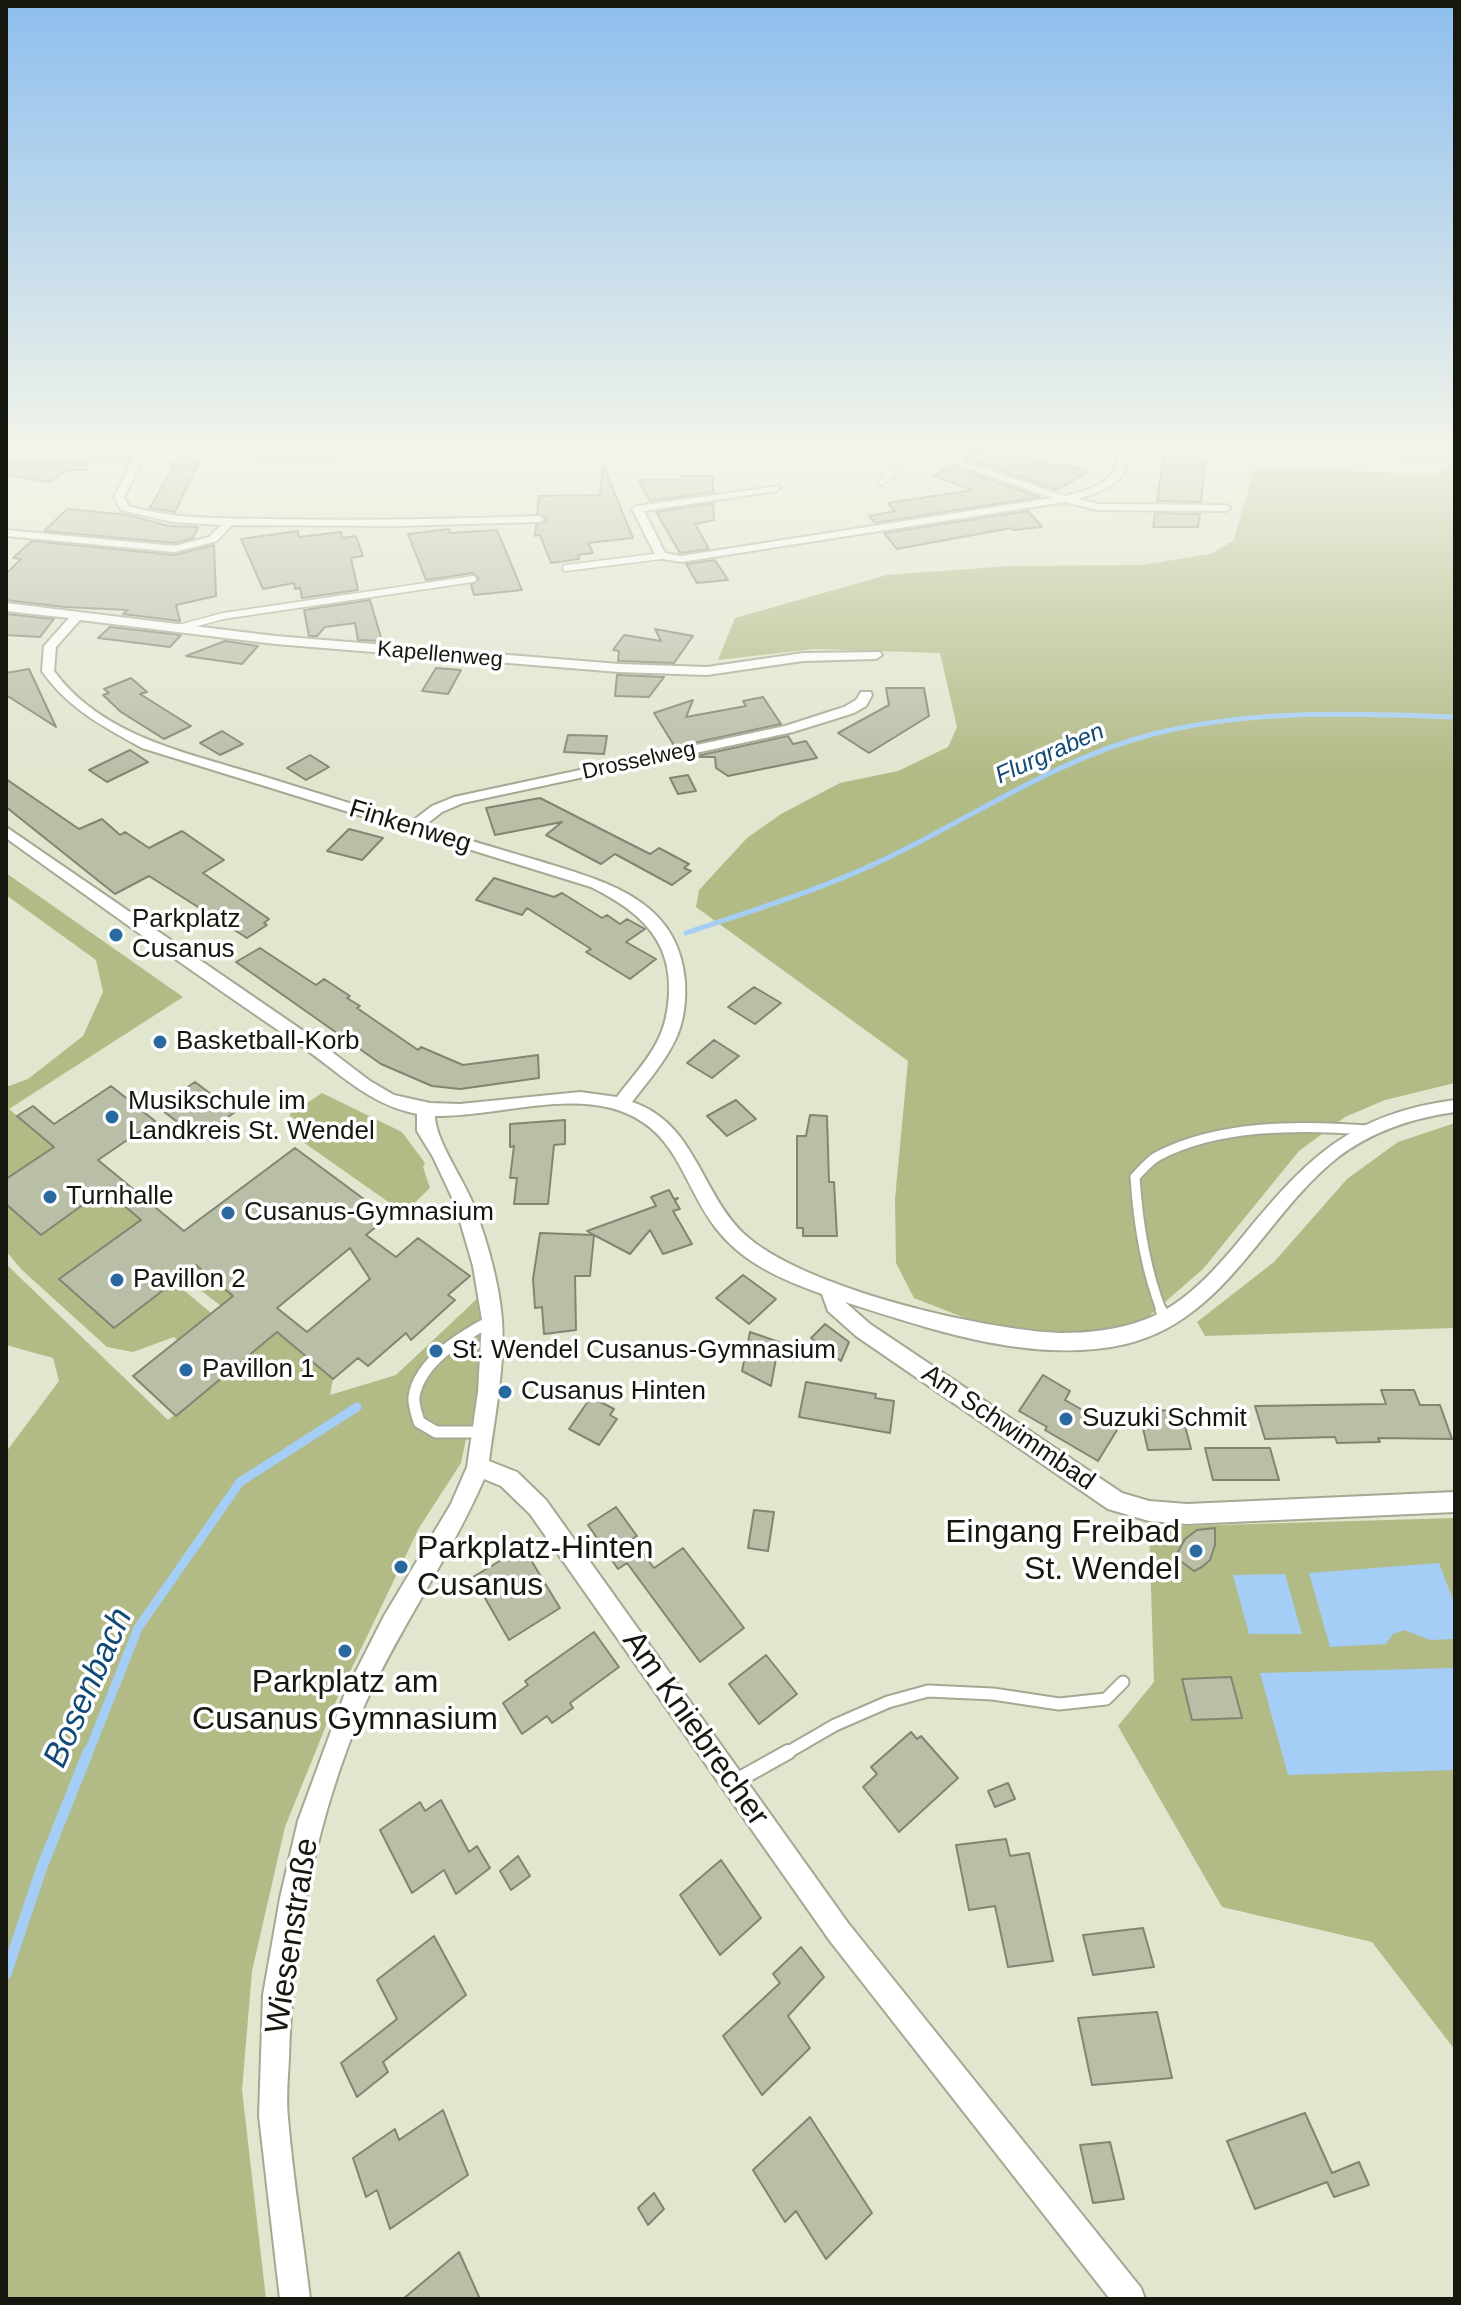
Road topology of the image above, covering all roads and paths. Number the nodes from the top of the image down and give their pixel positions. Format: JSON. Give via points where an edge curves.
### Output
{"nodes":[{"id":1,"x":633,"y":560,"type":"edge"},
{"id":2,"x":566,"y":568,"type":"dead end"},
{"id":3,"x":473,"y":579,"type":"dead end"},
{"id":4,"x":6,"y":607,"type":"edge"},
{"id":5,"x":78,"y":615,"type":"junction"},
{"id":6,"x":179,"y":628,"type":"junction"},
{"id":7,"x":876,"y":655,"type":"dead end"},
{"id":8,"x":866,"y":695,"type":"dead end"},
{"id":9,"x":413,"y":828,"type":"junction"},
{"id":10,"x":6,"y":831,"type":"edge"},
{"id":11,"x":622,"y":1104,"type":"junction"},
{"id":12,"x":1455,"y":1106,"type":"edge"},
{"id":13,"x":426,"y":1110,"type":"junction"},
{"id":14,"x":1368,"y":1130,"type":"junction"},
{"id":15,"x":830,"y":1288,"type":"junction"},
{"id":16,"x":492,"y":1320,"type":"junction"},
{"id":17,"x":1166,"y":1322,"type":"junction"},
{"id":18,"x":482,"y":1432,"type":"junction"},
{"id":19,"x":478,"y":1467,"type":"junction"},
{"id":20,"x":1455,"y":1502,"type":"edge"},
{"id":21,"x":1123,"y":1682,"type":"dead end"},
{"id":22,"x":733,"y":1782,"type":"junction"},
{"id":23,"x":295,"y":2299,"type":"edge"},
{"id":24,"x":1130,"y":2299,"type":"edge"}],
"edges":[{"from":1,"to":2,"type":"lane"},
{"from":3,"to":6,"type":"lane","via":[[223,616]]},
{"from":4,"to":5,"type":"street","name":"Kapellenweg"},
{"from":5,"to":6,"type":"street","name":"Kapellenweg"},
{"from":5,"to":9,"type":"street","name":"Finkenweg","via":[[50,646],[48,671],[95,717],[188,760]]},
{"from":6,"to":7,"type":"street","name":"Kapellenweg","via":[[402,652],[666,670]]},
{"from":8,"to":9,"type":"street","name":"Drosselweg","via":[[849,710],[788,729],[459,800]]},
{"from":9,"to":11,"type":"street","name":"Finkenweg","via":[[596,884],[639,906],[657,923],[672,949],[676,1009],[667,1039]]},
{"from":10,"to":13,"type":"street","via":[[377,1094]]},
{"from":11,"to":13,"type":"street","via":[[577,1098]]},
{"from":11,"to":15,"type":"street","via":[[671,1133],[715,1213],[738,1240],[788,1273]]},
{"from":12,"to":14,"type":"street"},
{"from":13,"to":16,"type":"street","via":[[426,1131],[455,1181],[470,1221]]},
{"from":14,"to":17,"type":"street","via":[[1327,1156],[1208,1289]]},
{"from":14,"to":17,"type":"lane","via":[[1317,1128],[1243,1135],[1192,1143],[1155,1157],[1135,1177],[1137,1218],[1152,1290]]},
{"from":15,"to":17,"type":"street","via":[[1001,1336],[1068,1342],[1126,1335]]},
{"from":15,"to":20,"type":"street","name":"Am Schwimmbad","via":[[835,1305],[863,1330],[1116,1502],[1187,1514]]},
{"from":16,"to":18,"type":"street"},
{"from":16,"to":18,"type":"lane","via":[[454,1344],[427,1371],[413,1399],[419,1422],[436,1432]]},
{"from":18,"to":19,"type":"street"},
{"from":19,"to":22,"type":"street","name":"Am Kniebrecher","via":[[509,1479],[538,1507]]},
{"from":19,"to":23,"type":"street","name":"Wiesenstraße","via":[[354,1702],[311,1821],[293,1898],[277,1995],[273,2116]]},
{"from":21,"to":22,"type":"lane","via":[[1106,1699],[1059,1704],[928,1691],[835,1725]]},
{"from":22,"to":24,"type":"street","name":"Am Kniebrecher","via":[[839,1932]]}]}
